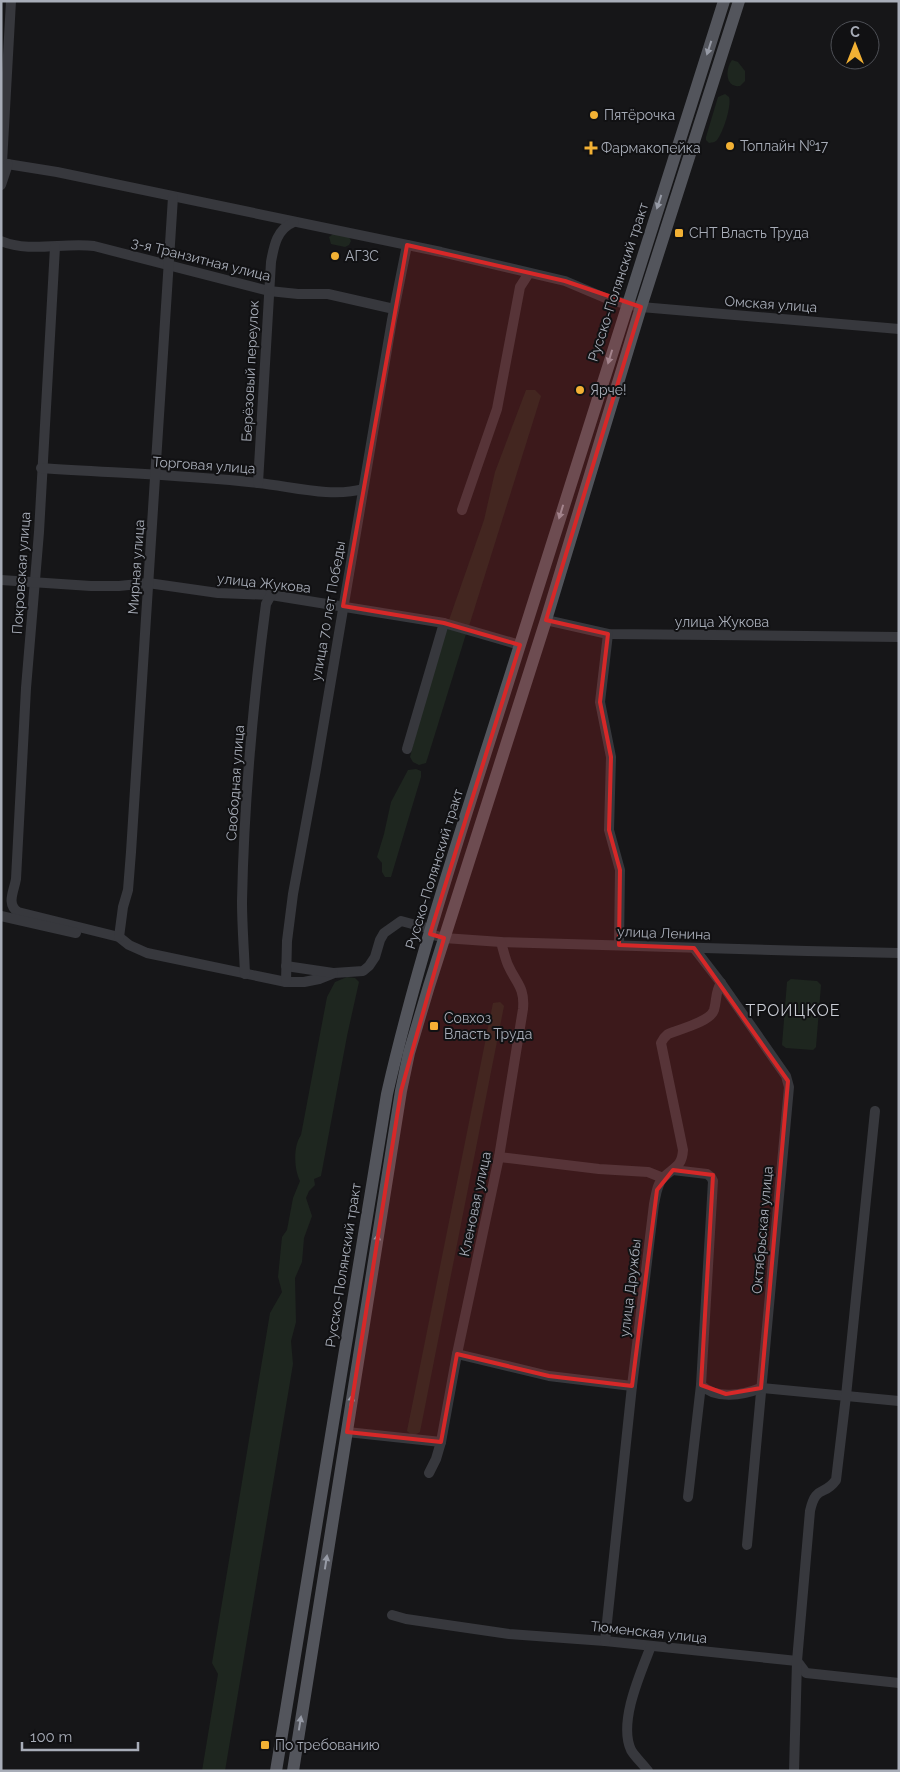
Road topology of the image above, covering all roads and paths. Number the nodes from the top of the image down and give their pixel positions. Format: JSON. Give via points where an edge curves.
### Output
{"nodes":[{"id":1,"x":11,"y":1,"type":"edge"},
{"id":2,"x":724,"y":1,"type":"edge"},
{"id":3,"x":739,"y":1,"type":"edge"},
{"id":4,"x":4,"y":164,"type":"edge"},
{"id":5,"x":1,"y":185,"type":"edge"},
{"id":6,"x":173,"y":197,"type":"junction"},
{"id":7,"x":294,"y":222,"type":"junction"},
{"id":8,"x":1,"y":241,"type":"edge"},
{"id":9,"x":407,"y":245,"type":"junction"},
{"id":10,"x":55,"y":247,"type":"junction"},
{"id":11,"x":168,"y":266,"type":"junction"},
{"id":12,"x":529,"y":273,"type":"junction"},
{"id":13,"x":268,"y":291,"type":"junction"},
{"id":14,"x":626,"y":304,"type":"junction"},
{"id":15,"x":641,"y":307,"type":"junction"},
{"id":16,"x":394,"y":309,"type":"junction"},
{"id":17,"x":899,"y":329,"type":"edge"},
{"id":18,"x":42,"y":468,"type":"junction"},
{"id":19,"x":155,"y":475,"type":"junction"},
{"id":20,"x":258,"y":483,"type":"junction"},
{"id":21,"x":363,"y":489,"type":"junction"},
{"id":22,"x":462,"y":510,"type":"dead end"},
{"id":23,"x":1,"y":580,"type":"edge"},
{"id":24,"x":34,"y":582,"type":"junction"},
{"id":25,"x":148,"y":583,"type":"junction"},
{"id":26,"x":271,"y":595,"type":"junction"},
{"id":27,"x":343,"y":606,"type":"junction"},
{"id":28,"x":546,"y":620,"type":"junction"},
{"id":29,"x":444,"y":623,"type":"junction"},
{"id":30,"x":608,"y":634,"type":"junction"},
{"id":31,"x":899,"y":637,"type":"edge"},
{"id":32,"x":520,"y":645,"type":"junction"},
{"id":33,"x":407,"y":750,"type":"dead end"},
{"id":34,"x":1,"y":916,"type":"edge"},
{"id":35,"x":430,"y":932,"type":"junction"},
{"id":36,"x":101,"y":933,"type":"junction"},
{"id":37,"x":119,"y":937,"type":"junction"},
{"id":38,"x":444,"y":938,"type":"junction"},
{"id":39,"x":501,"y":942,"type":"junction"},
{"id":40,"x":619,"y":945,"type":"junction"},
{"id":41,"x":694,"y":948,"type":"junction"},
{"id":42,"x":899,"y":953,"type":"edge"},
{"id":43,"x":286,"y":966,"type":"junction"},
{"id":44,"x":334,"y":973,"type":"junction"},
{"id":45,"x":245,"y":974,"type":"junction"},
{"id":46,"x":286,"y":982,"type":"junction"},
{"id":47,"x":721,"y":983,"type":"junction"},
{"id":48,"x":875,"y":1112,"type":"dead end"},
{"id":49,"x":500,"y":1156,"type":"junction"},
{"id":50,"x":673,"y":1170,"type":"junction"},
{"id":51,"x":663,"y":1178,"type":"junction"},
{"id":52,"x":457,"y":1354,"type":"junction"},
{"id":53,"x":701,"y":1385,"type":"junction"},
{"id":54,"x":632,"y":1386,"type":"junction"},
{"id":55,"x":761,"y":1388,"type":"junction"},
{"id":56,"x":846,"y":1396,"type":"junction"},
{"id":57,"x":899,"y":1401,"type":"edge"},
{"id":58,"x":346,"y":1432,"type":"junction"},
{"id":59,"x":441,"y":1442,"type":"junction"},
{"id":60,"x":429,"y":1473,"type":"dead end"},
{"id":61,"x":688,"y":1497,"type":"dead end"},
{"id":62,"x":747,"y":1545,"type":"dead end"},
{"id":63,"x":392,"y":1614,"type":"dead end"},
{"id":64,"x":605,"y":1641,"type":"junction"},
{"id":65,"x":651,"y":1646,"type":"junction"},
{"id":66,"x":796,"y":1661,"type":"junction"},
{"id":67,"x":899,"y":1683,"type":"edge"},
{"id":68,"x":276,"y":1771,"type":"edge"},
{"id":69,"x":293,"y":1771,"type":"edge"},
{"id":70,"x":648,"y":1771,"type":"edge"},
{"id":71,"x":794,"y":1771,"type":"edge"}],
"edges":[{"from":1,"to":4,"type":"street"},
{"from":2,"to":14,"type":"main road","name":"Русско-Полянский тракт","one_way":true},
{"from":3,"to":15,"type":"main road","name":"Русско-Полянский тракт"},
{"from":4,"to":5,"type":"street"},
{"from":4,"to":6,"type":"street","name":"Омская улица"},
{"from":6,"to":7,"type":"street","name":"Омская улица"},
{"from":6,"to":11,"type":"street","name":"Мирная улица"},
{"from":7,"to":9,"type":"street","name":"Омская улица"},
{"from":7,"to":13,"type":"street","name":"Берёзовый переулок","via":[[286,226],[273,247]]},
{"from":8,"to":10,"type":"street","name":"3-я Транзитная улица","via":[[14,245]]},
{"from":9,"to":12,"type":"street","name":"Омская улица"},
{"from":9,"to":16,"type":"street","name":"улица 70 лет Победы"},
{"from":10,"to":11,"type":"street","name":"3-я Транзитная улица","via":[[73,244],[94,246]]},
{"from":10,"to":18,"type":"street","name":"Покровская улица"},
{"from":11,"to":13,"type":"street","name":"3-я Транзитная улица"},
{"from":11,"to":19,"type":"street","name":"Мирная улица"},
{"from":12,"to":14,"type":"street","name":"Омская улица","via":[[565,281]]},
{"from":12,"to":22,"type":"street","via":[[520,287],[497,409]]},
{"from":13,"to":16,"type":"street","name":"3-я Транзитная улица","via":[[328,294]]},
{"from":13,"to":20,"type":"street","name":"Берёзовый переулок"},
{"from":14,"to":15,"type":"street","name":"Омская улица"},
{"from":14,"to":32,"type":"main road","name":"Русско-Полянский тракт","one_way":true},
{"from":15,"to":17,"type":"street","name":"Омская улица"},
{"from":15,"to":28,"type":"main road","name":"Русско-Полянский тракт"},
{"from":16,"to":21,"type":"street","name":"улица 70 лет Победы"},
{"from":18,"to":19,"type":"street","name":"Торговая улица"},
{"from":18,"to":24,"type":"street","name":"Покровская улица"},
{"from":19,"to":20,"type":"street","name":"Торговая улица"},
{"from":19,"to":25,"type":"street","name":"Мирная улица"},
{"from":20,"to":21,"type":"street","name":"Торговая улица","via":[[339,492]]},
{"from":21,"to":27,"type":"street","name":"улица 70 лет Победы"},
{"from":23,"to":24,"type":"street","name":"улица Жукова"},
{"from":24,"to":25,"type":"street","name":"улица Жукова","via":[[91,586]]},
{"from":24,"to":36,"type":"street","name":"Покровская улица","via":[[16,879],[10,900],[18,912]]},
{"from":25,"to":26,"type":"street","name":"улица Жукова","via":[[218,593]]},
{"from":25,"to":37,"type":"street","name":"Мирная улица","via":[[132,852]]},
{"from":26,"to":27,"type":"street","name":"улица Жукова"},
{"from":26,"to":45,"type":"street","name":"Свободная улица","via":[[266,604],[257,668],[249,766],[242,901]]},
{"from":27,"to":29,"type":"street","name":"улица Жукова"},
{"from":27,"to":43,"type":"street","name":"улица 70 лет Победы","via":[[292,894]]},
{"from":28,"to":30,"type":"street","name":"улица Жукова"},
{"from":28,"to":38,"type":"main road","name":"Русско-Полянский тракт"},
{"from":29,"to":32,"type":"street","name":"улица Жукова"},
{"from":29,"to":33,"type":"street"},
{"from":30,"to":31,"type":"street","name":"улица Жукова"},
{"from":30,"to":40,"type":"street","via":[[600,702],[611,757],[609,830],[620,870]]},
{"from":32,"to":35,"type":"main road","name":"Русско-Полянский тракт"},
{"from":34,"to":36,"type":"street","via":[[72,933]]},
{"from":35,"to":38,"type":"street","name":"улица Ленина"},
{"from":35,"to":44,"type":"street","name":"улица Ленина","via":[[401,921],[384,933],[369,966],[362,971]]},
{"from":35,"to":68,"type":"main road","name":"Русско-Полянский тракт","via":[[387,1094]]},
{"from":36,"to":37,"type":"street"},
{"from":37,"to":45,"type":"street","via":[[147,953]]},
{"from":38,"to":39,"type":"street","name":"улица Ленина"},
{"from":58,"to":38,"type":"main road","name":"Русско-Полянский тракт","one_way":true,"via":[[401,1091],[409,1053]]},
{"from":39,"to":40,"type":"street","name":"улица Ленина"},
{"from":39,"to":49,"type":"street","name":"Кленовая улица","via":[[508,966],[524,998]]},
{"from":40,"to":41,"type":"street","name":"улица Ленина"},
{"from":41,"to":42,"type":"street","name":"улица Ленина"},
{"from":41,"to":47,"type":"street","name":"Октябрьская улица"},
{"from":43,"to":44,"type":"street"},
{"from":43,"to":46,"type":"street","name":"улица 70 лет Победы"},
{"from":44,"to":46,"type":"street","via":[[304,982]]},
{"from":45,"to":46,"type":"street"},
{"from":47,"to":50,"type":"street","via":[[717,988],[714,1011],[709,1017],[668,1034],[662,1043],[683,1150],[680,1164]]},
{"from":47,"to":55,"type":"street","name":"Октябрьская улица","via":[[786,1076],[789,1087]]},
{"from":48,"to":56,"type":"street"},
{"from":49,"to":51,"type":"street","via":[[648,1172]]},
{"from":49,"to":52,"type":"street","name":"Кленовая улица"},
{"from":50,"to":51,"type":"street"},
{"from":50,"to":53,"type":"street","via":[[707,1174],[713,1181]]},
{"from":51,"to":54,"type":"street","name":"улица Дружбы","via":[[654,1204]]},
{"from":52,"to":54,"type":"street","via":[[549,1376]]},
{"from":52,"to":59,"type":"street","name":"Кленовая улица"},
{"from":53,"to":55,"type":"street","via":[[711,1392],[726,1394],[746,1394]]},
{"from":53,"to":61,"type":"street"},
{"from":54,"to":64,"type":"street","name":"улица Дружбы"},
{"from":55,"to":56,"type":"street"},
{"from":55,"to":62,"type":"street","name":"Октябрьская улица"},
{"from":56,"to":57,"type":"street"},
{"from":56,"to":66,"type":"street","via":[[836,1480],[831,1487],[818,1492],[810,1511]]},
{"from":58,"to":59,"type":"street"},
{"from":69,"to":58,"type":"main road","name":"Русско-Полянский тракт","one_way":true},
{"from":59,"to":60,"type":"street","name":"Кленовая улица"},
{"from":63,"to":64,"type":"street","name":"Тюменская улица","via":[[406,1620],[500,1633]]},
{"from":64,"to":65,"type":"street","name":"Тюменская улица"},
{"from":65,"to":66,"type":"street","name":"Тюменская улица"},
{"from":65,"to":70,"type":"street","via":[[629,1707],[628,1725],[632,1752]]},
{"from":66,"to":67,"type":"street","name":"Тюменская улица","via":[[806,1673]]},
{"from":66,"to":71,"type":"street"}]}
